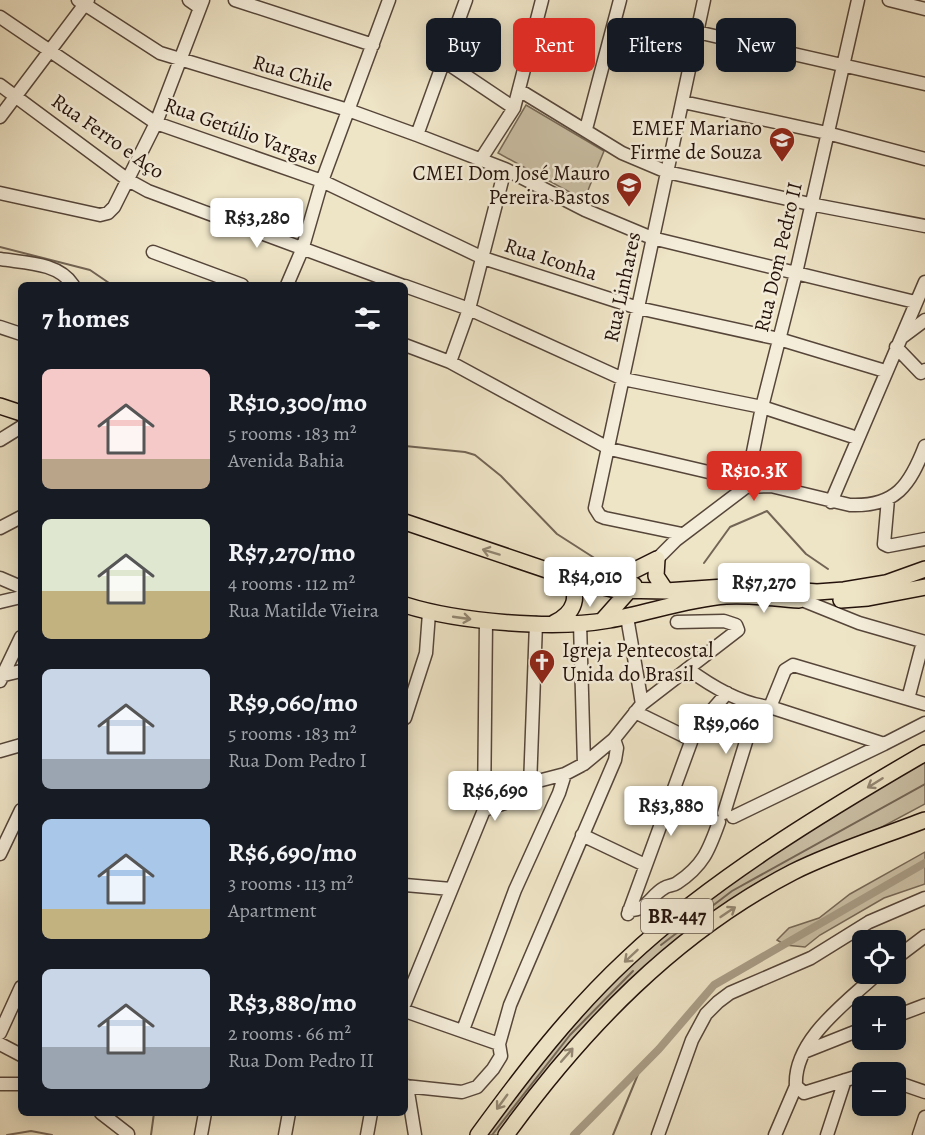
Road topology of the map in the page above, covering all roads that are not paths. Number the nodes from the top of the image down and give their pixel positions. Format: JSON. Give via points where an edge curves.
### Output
{"nodes":[{"id":1,"x":235,"y":0,"type":"edge"},
{"id":2,"x":389,"y":0,"type":"edge"},
{"id":3,"x":466,"y":0,"type":"edge"},
{"id":4,"x":542,"y":0,"type":"edge"},
{"id":5,"x":620,"y":0,"type":"edge"},
{"id":6,"x":704,"y":0,"type":"edge"},
{"id":7,"x":858,"y":0,"type":"edge"},
{"id":8,"x":889,"y":0,"type":"edge"},
{"id":9,"x":83,"y":2,"type":"edge"},
{"id":10,"x":197,"y":2,"type":"edge"},
{"id":11,"x":925,"y":9,"type":"edge"},
{"id":12,"x":0,"y":17,"type":"edge"},
{"id":13,"x":460,"y":18,"type":"edge"},
{"id":14,"x":700,"y":18,"type":"edge"},
{"id":15,"x":704,"y":34,"type":"edge"},
{"id":16,"x":372,"y":45,"type":"junction"},
{"id":17,"x":49,"y":52,"type":"junction"},
{"id":18,"x":180,"y":58,"type":"junction"},
{"id":19,"x":843,"y":64,"type":"junction"},
{"id":20,"x":440,"y":72,"type":"edge"},
{"id":21,"x":460,"y":72,"type":"edge"},
{"id":22,"x":689,"y":72,"type":"edge"},
{"id":23,"x":925,"y":84,"type":"edge"},
{"id":24,"x":0,"y":85,"type":"edge"},
{"id":25,"x":519,"y":90,"type":"junction"},
{"id":26,"x":15,"y":94,"type":"junction"},
{"id":27,"x":683,"y":102,"type":"junction"},
{"id":28,"x":514,"y":108,"type":"junction"},
{"id":29,"x":348,"y":110,"type":"junction"},
{"id":30,"x":0,"y":117,"type":"edge"},
{"id":31,"x":156,"y":123,"type":"junction"},
{"id":32,"x":586,"y":129,"type":"junction"},
{"id":33,"x":827,"y":133,"type":"junction"},
{"id":34,"x":417,"y":135,"type":"junction"},
{"id":35,"x":481,"y":159,"type":"junction"},
{"id":36,"x":925,"y":159,"type":"edge"},
{"id":37,"x":505,"y":169,"type":"junction"},
{"id":38,"x":667,"y":172,"type":"junction"},
{"id":39,"x":128,"y":180,"type":"junction"},
{"id":40,"x":322,"y":181,"type":"junction"},
{"id":41,"x":0,"y":193,"type":"edge"},
{"id":42,"x":810,"y":204,"type":"junction"},
{"id":43,"x":925,"y":226,"type":"edge"},
{"id":44,"x":652,"y":238,"type":"junction"},
{"id":45,"x":302,"y":250,"type":"junction"},
{"id":46,"x":153,"y":252,"type":"dead end"},
{"id":47,"x":483,"y":258,"type":"junction"},
{"id":48,"x":0,"y":259,"type":"edge"},
{"id":49,"x":796,"y":273,"type":"junction"},
{"id":50,"x":71,"y":282,"type":"edge"},
{"id":51,"x":234,"y":282,"type":"edge"},
{"id":52,"x":288,"y":282,"type":"edge"},
{"id":53,"x":392,"y":282,"type":"edge"},
{"id":54,"x":925,"y":282,"type":"edge"},
{"id":55,"x":408,"y":288,"type":"edge"},
{"id":56,"x":915,"y":302,"type":"junction"},
{"id":57,"x":638,"y":308,"type":"junction"},
{"id":58,"x":469,"y":309,"type":"junction"},
{"id":59,"x":925,"y":320,"type":"edge"},
{"id":60,"x":0,"y":327,"type":"edge"},
{"id":61,"x":18,"y":333,"type":"edge"},
{"id":62,"x":779,"y":339,"type":"junction"},
{"id":63,"x":898,"y":343,"type":"junction"},
{"id":64,"x":408,"y":346,"type":"edge"},
{"id":65,"x":450,"y":362,"type":"junction"},
{"id":66,"x":885,"y":371,"type":"junction"},
{"id":67,"x":923,"y":372,"type":"edge"},
{"id":68,"x":623,"y":379,"type":"junction"},
{"id":69,"x":0,"y":406,"type":"edge"},
{"id":70,"x":762,"y":406,"type":"junction"},
{"id":71,"x":18,"y":412,"type":"edge"},
{"id":72,"x":0,"y":416,"type":"edge"},
{"id":73,"x":18,"y":424,"type":"edge"},
{"id":74,"x":18,"y":427,"type":"edge"},
{"id":75,"x":856,"y":438,"type":"junction"},
{"id":76,"x":0,"y":440,"type":"edge"},
{"id":77,"x":925,"y":446,"type":"edge"},
{"id":78,"x":609,"y":449,"type":"junction"},
{"id":79,"x":747,"y":484,"type":"junction"},
{"id":80,"x":888,"y":499,"type":"junction"},
{"id":81,"x":831,"y":502,"type":"junction"},
{"id":82,"x":18,"y":519,"type":"edge"},
{"id":83,"x":408,"y":523,"type":"edge"},
{"id":84,"x":0,"y":528,"type":"edge"},
{"id":85,"x":682,"y":534,"type":"junction"},
{"id":86,"x":925,"y":540,"type":"edge"},
{"id":87,"x":657,"y":559,"type":"junction"},
{"id":88,"x":925,"y":569,"type":"edge"},
{"id":89,"x":0,"y":578,"type":"edge"},
{"id":90,"x":573,"y":579,"type":"junction"},
{"id":91,"x":18,"y":586,"type":"edge"},
{"id":92,"x":925,"y":587,"type":"edge"},
{"id":93,"x":630,"y":590,"type":"junction"},
{"id":94,"x":666,"y":591,"type":"junction"},
{"id":95,"x":18,"y":598,"type":"edge"},
{"id":96,"x":802,"y":600,"type":"junction"},
{"id":97,"x":0,"y":602,"type":"edge"},
{"id":98,"x":408,"y":606,"type":"edge"},
{"id":99,"x":429,"y":613,"type":"junction"},
{"id":100,"x":627,"y":617,"type":"junction"},
{"id":101,"x":486,"y":621,"type":"junction"},
{"id":102,"x":602,"y":621,"type":"junction"},
{"id":103,"x":536,"y":622,"type":"junction"},
{"id":104,"x":580,"y":622,"type":"junction"},
{"id":105,"x":677,"y":622,"type":"dead end"},
{"id":106,"x":554,"y":623,"type":"junction"},
{"id":107,"x":924,"y":642,"type":"edge"},
{"id":108,"x":18,"y":643,"type":"edge"},
{"id":109,"x":688,"y":669,"type":"junction"},
{"id":110,"x":18,"y":671,"type":"edge"},
{"id":111,"x":1,"y":677,"type":"edge"},
{"id":112,"x":727,"y":693,"type":"junction"},
{"id":113,"x":908,"y":699,"type":"junction"},
{"id":114,"x":925,"y":704,"type":"edge"},
{"id":115,"x":764,"y":707,"type":"junction"},
{"id":116,"x":638,"y":708,"type":"junction"},
{"id":117,"x":408,"y":709,"type":"edge"},
{"id":118,"x":925,"y":723,"type":"edge"},
{"id":119,"x":688,"y":738,"type":"junction"},
{"id":120,"x":614,"y":739,"type":"junction"},
{"id":121,"x":884,"y":744,"type":"junction"},
{"id":122,"x":18,"y":746,"type":"edge"},
{"id":123,"x":0,"y":751,"type":"edge"},
{"id":124,"x":925,"y":753,"type":"edge"},
{"id":125,"x":584,"y":764,"type":"junction"},
{"id":126,"x":565,"y":774,"type":"junction"},
{"id":127,"x":530,"y":786,"type":"junction"},
{"id":128,"x":484,"y":810,"type":"junction"},
{"id":129,"x":925,"y":814,"type":"edge"},
{"id":130,"x":18,"y":816,"type":"edge"},
{"id":131,"x":725,"y":817,"type":"junction"},
{"id":132,"x":925,"y":820,"type":"edge"},
{"id":133,"x":896,"y":831,"type":"junction"},
{"id":134,"x":582,"y":836,"type":"junction"},
{"id":135,"x":0,"y":854,"type":"edge"},
{"id":136,"x":645,"y":865,"type":"junction"},
{"id":137,"x":408,"y":885,"type":"edge"},
{"id":138,"x":451,"y":889,"type":"junction"},
{"id":139,"x":925,"y":898,"type":"edge"},
{"id":140,"x":925,"y":936,"type":"edge"},
{"id":141,"x":906,"y":950,"type":"edge"},
{"id":142,"x":867,"y":984,"type":"edge"},
{"id":143,"x":18,"y":994,"type":"edge"},
{"id":144,"x":408,"y":996,"type":"edge"},
{"id":145,"x":925,"y":1005,"type":"edge"},
{"id":146,"x":408,"y":1012,"type":"edge"},
{"id":147,"x":906,"y":1012,"type":"edge"},
{"id":148,"x":464,"y":1030,"type":"junction"},
{"id":149,"x":0,"y":1033,"type":"edge"},
{"id":150,"x":852,"y":1033,"type":"edge"},
{"id":151,"x":0,"y":1044,"type":"edge"},
{"id":152,"x":499,"y":1044,"type":"junction"},
{"id":153,"x":804,"y":1052,"type":"junction"},
{"id":154,"x":18,"y":1053,"type":"edge"},
{"id":155,"x":852,"y":1078,"type":"edge"},
{"id":156,"x":845,"y":1080,"type":"junction"},
{"id":157,"x":0,"y":1084,"type":"edge"},
{"id":158,"x":18,"y":1084,"type":"edge"},
{"id":159,"x":906,"y":1085,"type":"edge"},
{"id":160,"x":408,"y":1086,"type":"edge"},
{"id":161,"x":796,"y":1086,"type":"junction"},
{"id":162,"x":925,"y":1092,"type":"edge"},
{"id":163,"x":408,"y":1097,"type":"edge"},
{"id":164,"x":105,"y":1116,"type":"edge"},
{"id":165,"x":204,"y":1116,"type":"edge"},
{"id":166,"x":288,"y":1116,"type":"edge"},
{"id":167,"x":370,"y":1116,"type":"edge"},
{"id":168,"x":925,"y":1117,"type":"edge"},
{"id":169,"x":128,"y":1134,"type":"edge"},
{"id":170,"x":201,"y":1135,"type":"edge"},
{"id":171,"x":285,"y":1135,"type":"edge"},
{"id":172,"x":367,"y":1135,"type":"edge"},
{"id":173,"x":415,"y":1135,"type":"edge"},
{"id":174,"x":478,"y":1135,"type":"edge"},
{"id":175,"x":506,"y":1135,"type":"edge"},
{"id":176,"x":658,"y":1135,"type":"edge"},
{"id":177,"x":776,"y":1135,"type":"edge"},
{"id":178,"x":827,"y":1135,"type":"edge"},
{"id":179,"x":919,"y":1135,"type":"edge"}],
"edges":[{"from":1,"to":16,"type":"street"},
{"from":2,"to":16,"type":"street"},
{"from":3,"to":13,"type":"street"},
{"from":4,"to":25,"type":"street"},
{"from":5,"to":32,"type":"street"},
{"from":6,"to":14,"type":"street","name":"Rua Linhares"},
{"from":7,"to":19,"type":"street","name":"Rua Dom Pedro II"},
{"from":8,"to":11,"type":"street"},
{"from":9,"to":17,"type":"street"},
{"from":9,"to":18,"type":"street","name":"Rua Chile","via":[[160,53]]},
{"from":10,"to":18,"type":"street"},
{"from":12,"to":17,"type":"street","name":"Rua Getúlio Vargas"},
{"from":15,"to":19,"type":"street"},
{"from":16,"to":29,"type":"street"},
{"from":17,"to":26,"type":"street"},
{"from":17,"to":31,"type":"street","name":"Rua Getúlio Vargas"},
{"from":18,"to":29,"type":"street","name":"Rua Chile"},
{"from":18,"to":31,"type":"street"},
{"from":19,"to":23,"type":"street"},
{"from":19,"to":33,"type":"street","name":"Rua Dom Pedro II"},
{"from":20,"to":34,"type":"street"},
{"from":21,"to":28,"type":"street"},
{"from":22,"to":27,"type":"street","name":"Rua Linhares"},
{"from":24,"to":26,"type":"street","name":"Rua Ferro e Aço"},
{"from":25,"to":28,"type":"street"},
{"from":25,"to":32,"type":"street"},
{"from":26,"to":30,"type":"street"},
{"from":26,"to":39,"type":"street","name":"Rua Ferro e Aço"},
{"from":27,"to":33,"type":"street"},
{"from":27,"to":38,"type":"street","name":"Rua Linhares"},
{"from":28,"to":35,"type":"street"},
{"from":29,"to":34,"type":"street","name":"Rua Chile"},
{"from":29,"to":40,"type":"street"},
{"from":31,"to":39,"type":"street"},
{"from":31,"to":40,"type":"street","name":"Rua Getúlio Vargas"},
{"from":32,"to":38,"type":"street","via":[[622,153]]},
{"from":33,"to":36,"type":"street"},
{"from":33,"to":42,"type":"street","name":"Rua Dom Pedro II"},
{"from":34,"to":35,"type":"street","name":"Rua Chile"},
{"from":35,"to":37,"type":"street","name":"Rua Chile"},
{"from":37,"to":44,"type":"street","name":"Rua Chile","via":[[585,210]]},
{"from":37,"to":47,"type":"street"},
{"from":38,"to":42,"type":"street"},
{"from":38,"to":44,"type":"street","name":"Rua Linhares"},
{"from":39,"to":41,"type":"street","via":[[114,207],[100,215]]},
{"from":39,"to":45,"type":"street","name":"Rua Ferro e Aço","via":[[158,196]]},
{"from":40,"to":45,"type":"street"},
{"from":40,"to":47,"type":"street","name":"Rua Getúlio Vargas"},
{"from":42,"to":43,"type":"street"},
{"from":42,"to":49,"type":"street","name":"Rua Dom Pedro II"},
{"from":44,"to":49,"type":"street","name":"Rua Chile"},
{"from":44,"to":57,"type":"street","name":"Rua Linhares"},
{"from":45,"to":52,"type":"street"},
{"from":45,"to":53,"type":"street","name":"Rua Ferro e Aço"},
{"from":46,"to":51,"type":"street"},
{"from":47,"to":57,"type":"street","name":"Rua Iconha"},
{"from":47,"to":58,"type":"street"},
{"from":48,"to":50,"type":"street","via":[[55,269]]},
{"from":49,"to":56,"type":"street","name":"Rua Chile"},
{"from":49,"to":62,"type":"street","name":"Rua Dom Pedro II"},
{"from":54,"to":56,"type":"street"},
{"from":55,"to":58,"type":"street","name":"Rua Ferro e Aço"},
{"from":56,"to":63,"type":"street"},
{"from":57,"to":62,"type":"street","name":"Rua Iconha"},
{"from":57,"to":68,"type":"street","name":"Rua Linhares"},
{"from":58,"to":65,"type":"street"},
{"from":58,"to":68,"type":"street","name":"Rua Ferro e Aço"},
{"from":59,"to":63,"type":"street"},
{"from":60,"to":61,"type":"street"},
{"from":62,"to":66,"type":"street","name":"Rua Iconha"},
{"from":62,"to":70,"type":"street","name":"Rua Dom Pedro II"},
{"from":63,"to":66,"type":"street"},
{"from":63,"to":67,"type":"street"},
{"from":64,"to":65,"type":"street"},
{"from":65,"to":78,"type":"street"},
{"from":66,"to":75,"type":"street"},
{"from":68,"to":70,"type":"street","name":"Rua Ferro e Aço"},
{"from":68,"to":78,"type":"street","name":"Rua Linhares"},
{"from":69,"to":71,"type":"main road"},
{"from":70,"to":75,"type":"street","name":"Rua Ferro e Aço"},
{"from":70,"to":79,"type":"street","name":"Rua Dom Pedro II"},
{"from":72,"to":73,"type":"main road"},
{"from":74,"to":76,"type":"street"},
{"from":75,"to":81,"type":"street"},
{"from":77,"to":80,"type":"street","via":[[910,481]]},
{"from":78,"to":79,"type":"street"},
{"from":78,"to":85,"type":"street","name":"Rua Linhares","via":[[597,512],[605,518]]},
{"from":79,"to":81,"type":"street","via":[[771,486]]},
{"from":79,"to":85,"type":"street"},
{"from":80,"to":81,"type":"street","via":[[861,506]]},
{"from":80,"to":86,"type":"street","via":[[884,544]]},
{"from":82,"to":84,"type":"street"},
{"from":90,"to":83,"type":"main road","one_way":true},
{"from":85,"to":87,"type":"street"},
{"from":87,"to":90,"type":"main road","via":[[616,578]]},
{"from":87,"to":93,"type":"main road"},
{"from":87,"to":94,"type":"main road","via":[[656,576]]},
{"from":88,"to":94,"type":"main road","via":[[886,583],[844,590],[817,592],[739,586]]},
{"from":89,"to":91,"type":"street"},
{"from":90,"to":93,"type":"main road"},
{"from":90,"to":106,"type":"main road","via":[[573,608]]},
{"from":92,"to":96,"type":"main road","via":[[868,598]]},
{"from":93,"to":94,"type":"main road"},
{"from":93,"to":102,"type":"main road"},
{"from":95,"to":97,"type":"street"},
{"from":96,"to":100,"type":"main road","via":[[726,596]]},
{"from":96,"to":107,"type":"street","via":[[859,623]]},
{"from":98,"to":99,"type":"main road"},
{"from":99,"to":101,"type":"main road","one_way":true},
{"from":99,"to":117,"type":"street","via":[[426,653]]},
{"from":100,"to":102,"type":"main road"},
{"from":100,"to":116,"type":"street"},
{"from":101,"to":103,"type":"main road"},
{"from":101,"to":128,"type":"street"},
{"from":102,"to":104,"type":"main road"},
{"from":103,"to":106,"type":"main road"},
{"from":103,"to":127,"type":"street"},
{"from":104,"to":106,"type":"main road"},
{"from":104,"to":125,"type":"street"},
{"from":105,"to":109,"type":"street","via":[[724,621],[738,627],[736,633]]},
{"from":107,"to":113,"type":"street"},
{"from":108,"to":111,"type":"street"},
{"from":109,"to":112,"type":"street"},
{"from":109,"to":116,"type":"street"},
{"from":110,"to":111,"type":"street"},
{"from":112,"to":115,"type":"street"},
{"from":112,"to":119,"type":"street"},
{"from":113,"to":114,"type":"street"},
{"from":113,"to":115,"type":"street","via":[[793,665],[785,670]]},
{"from":115,"to":121,"type":"street"},
{"from":115,"to":131,"type":"street"},
{"from":116,"to":119,"type":"street"},
{"from":116,"to":120,"type":"street"},
{"from":118,"to":121,"type":"street"},
{"from":119,"to":136,"type":"street","via":[[690,747]]},
{"from":120,"to":125,"type":"street"},
{"from":120,"to":134,"type":"street","via":[[615,760]]},
{"from":121,"to":131,"type":"street"},
{"from":122,"to":123,"type":"street"},
{"from":124,"to":174,"type":"main road","number":"BR-447","one_way":true,"via":[[731,876],[651,937],[537,1055]]},
{"from":125,"to":126,"type":"street"},
{"from":126,"to":127,"type":"street","via":[[544,778]]},
{"from":126,"to":148,"type":"street","via":[[515,890]]},
{"from":127,"to":128,"type":"street","via":[[520,798]]},
{"from":128,"to":138,"type":"street"},
{"from":129,"to":133,"type":"main road"},
{"from":130,"to":135,"type":"street"},
{"from":131,"to":136,"type":"street","via":[[700,864],[675,885],[664,887],[648,904],[629,912]]},
{"from":132,"to":133,"type":"main road","number":"BR-447"},
{"from":175,"to":133,"type":"main road","number":"BR-447","one_way":true,"via":[[590,1030],[680,946],[794,871]]},
{"from":134,"to":136,"type":"street"},
{"from":134,"to":152,"type":"street","via":[[510,1005]]},
{"from":137,"to":138,"type":"street"},
{"from":138,"to":144,"type":"street"},
{"from":139,"to":176,"type":"street","via":[[869,922],[811,958],[737,989],[718,1002],[706,1014],[692,1040]]},
{"from":140,"to":141,"type":"street"},
{"from":142,"to":153,"type":"street","via":[[829,1020]]},
{"from":143,"to":149,"type":"street"},
{"from":145,"to":147,"type":"street"},
{"from":146,"to":148,"type":"street"},
{"from":148,"to":152,"type":"street"},
{"from":150,"to":153,"type":"street"},
{"from":151,"to":154,"type":"street"},
{"from":152,"to":160,"type":"street","via":[[501,1056],[494,1069],[470,1091]]},
{"from":153,"to":161,"type":"street","via":[[797,1067]]},
{"from":155,"to":156,"type":"street"},
{"from":156,"to":161,"type":"street","via":[[804,1093]]},
{"from":156,"to":178,"type":"street"},
{"from":157,"to":158,"type":"street"},
{"from":159,"to":162,"type":"street"},
{"from":161,"to":177,"type":"street"},
{"from":163,"to":173,"type":"street"},
{"from":164,"to":169,"type":"street"},
{"from":165,"to":170,"type":"street"},
{"from":166,"to":171,"type":"street"},
{"from":167,"to":172,"type":"street"},
{"from":168,"to":179,"type":"street"}]}
